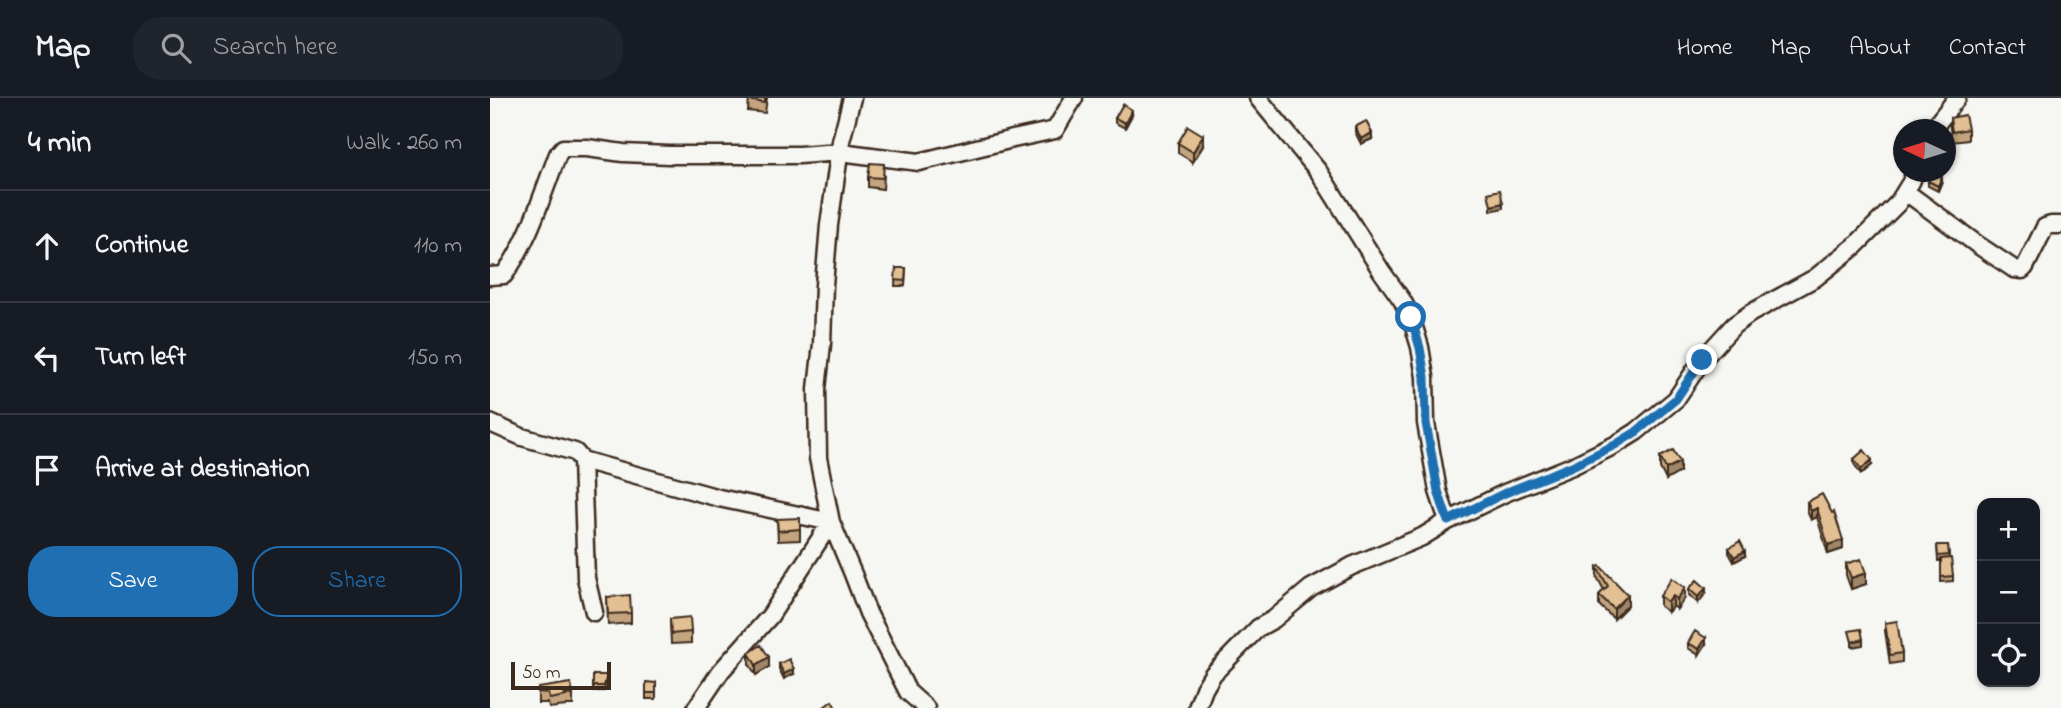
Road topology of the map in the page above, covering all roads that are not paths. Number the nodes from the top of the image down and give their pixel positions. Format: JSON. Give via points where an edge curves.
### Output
{"nodes":[{"id":1,"x":852,"y":98,"type":"edge"},
{"id":2,"x":1074,"y":98,"type":"edge"},
{"id":3,"x":1258,"y":98,"type":"edge"},
{"id":4,"x":1957,"y":98,"type":"edge"},
{"id":5,"x":1940,"y":119,"type":"edge"},
{"id":6,"x":840,"y":152,"type":"junction"},
{"id":7,"x":1910,"y":182,"type":"edge"},
{"id":8,"x":1906,"y":192,"type":"junction"},
{"id":9,"x":2061,"y":225,"type":"edge"},
{"id":10,"x":490,"y":276,"type":"edge"},
{"id":11,"x":490,"y":423,"type":"edge"},
{"id":12,"x":582,"y":460,"type":"junction"},
{"id":13,"x":1448,"y":521,"type":"junction"},
{"id":14,"x":831,"y":522,"type":"junction"},
{"id":15,"x":594,"y":612,"type":"dead end"},
{"id":16,"x":696,"y":708,"type":"edge"},
{"id":17,"x":926,"y":708,"type":"edge"},
{"id":18,"x":1197,"y":708,"type":"edge"}],
"edges":[{"from":1,"to":6,"type":"street"},
{"from":2,"to":6,"type":"street","via":[[1055,130],[919,162]]},
{"from":3,"to":13,"type":"street","via":[[1319,172],[1411,317],[1425,377],[1426,423],[1438,491]]},
{"from":4,"to":5,"type":"street"},
{"from":6,"to":10,"type":"street","via":[[682,155],[563,148],[515,258],[504,275]]},
{"from":6,"to":14,"type":"street","via":[[829,225],[817,389],[818,458]]},
{"from":7,"to":8,"type":"street"},
{"from":8,"to":9,"type":"street","via":[[2014,269],[2025,267],[2045,227]]},
{"from":8,"to":13,"type":"street","via":[[1828,269],[1726,332],[1676,399],[1636,432]]},
{"from":11,"to":12,"type":"street","via":[[575,452]]},
{"from":12,"to":14,"type":"street","via":[[719,498]]},
{"from":12,"to":15,"type":"street","via":[[586,579]]},
{"from":13,"to":18,"type":"street","via":[[1311,588],[1258,628],[1213,674]]},
{"from":14,"to":16,"type":"street","via":[[770,616],[721,671]]},
{"from":14,"to":17,"type":"street","via":[[892,661],[908,692]]}]}
